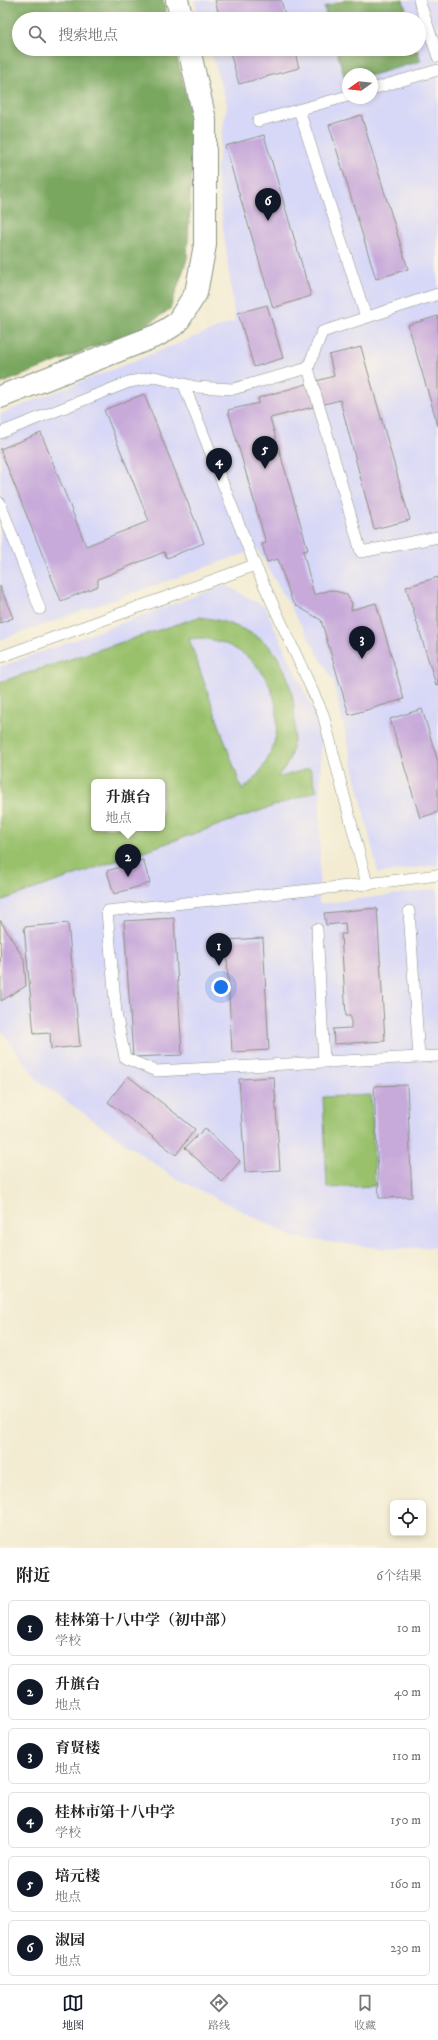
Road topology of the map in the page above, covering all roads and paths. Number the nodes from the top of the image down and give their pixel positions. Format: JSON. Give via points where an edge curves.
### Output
{"nodes":[{"id":1,"x":178,"y":0,"type":"edge"},
{"id":2,"x":418,"y":0,"type":"edge"},
{"id":3,"x":181,"y":12,"type":"edge"},
{"id":4,"x":422,"y":12,"type":"edge"},
{"id":5,"x":426,"y":23,"type":"edge"},
{"id":6,"x":191,"y":56,"type":"edge"},
{"id":7,"x":438,"y":57,"type":"edge"},
{"id":8,"x":438,"y":70,"type":"edge"},
{"id":9,"x":378,"y":87,"type":"edge"},
{"id":10,"x":342,"y":98,"type":"edge"},
{"id":11,"x":299,"y":110,"type":"junction"},
{"id":12,"x":258,"y":121,"type":"dead end"},
{"id":13,"x":438,"y":294,"type":"edge"},
{"id":14,"x":366,"y":317,"type":"junction"},
{"id":15,"x":308,"y":368,"type":"junction"},
{"id":16,"x":184,"y":385,"type":"junction"},
{"id":17,"x":0,"y":397,"type":"edge"},
{"id":18,"x":0,"y":433,"type":"edge"},
{"id":19,"x":0,"y":503,"type":"edge"},
{"id":20,"x":438,"y":537,"type":"edge"},
{"id":21,"x":256,"y":565,"type":"junction"},
{"id":22,"x":40,"y":609,"type":"dead end"},
{"id":23,"x":0,"y":657,"type":"edge"},
{"id":24,"x":438,"y":875,"type":"edge"},
{"id":25,"x":366,"y":884,"type":"junction"},
{"id":26,"x":409,"y":911,"type":"dead end"},
{"id":27,"x":316,"y":929,"type":"dead end"},
{"id":28,"x":438,"y":1056,"type":"edge"},
{"id":29,"x":419,"y":1057,"type":"junction"},
{"id":30,"x":324,"y":1062,"type":"junction"}],
"edges":[{"from":1,"to":3,"type":"street"},
{"from":2,"to":4,"type":"lane"},
{"from":5,"to":7,"type":"lane"},
{"from":6,"to":17,"type":"street","via":[[205,120],[206,245],[196,293],[177,323],[158,335]]},
{"from":8,"to":9,"type":"lane"},
{"from":10,"to":11,"type":"lane"},
{"from":11,"to":12,"type":"lane"},
{"from":11,"to":14,"type":"lane"},
{"from":13,"to":14,"type":"lane"},
{"from":14,"to":15,"type":"lane","via":[[322,332]]},
{"from":15,"to":16,"type":"lane","via":[[233,389]]},
{"from":15,"to":20,"type":"lane","via":[[361,552]]},
{"from":16,"to":18,"type":"lane","via":[[155,377],[129,382]]},
{"from":16,"to":21,"type":"lane"},
{"from":19,"to":22,"type":"lane"},
{"from":21,"to":23,"type":"lane"},
{"from":21,"to":25,"type":"lane","via":[[323,714]]},
{"from":24,"to":25,"type":"lane"},
{"from":25,"to":30,"type":"lane","via":[[107,911],[116,1013],[125,1058],[156,1071]]},
{"from":26,"to":29,"type":"lane"},
{"from":27,"to":30,"type":"lane"},
{"from":28,"to":29,"type":"lane"},
{"from":29,"to":30,"type":"lane"}]}
